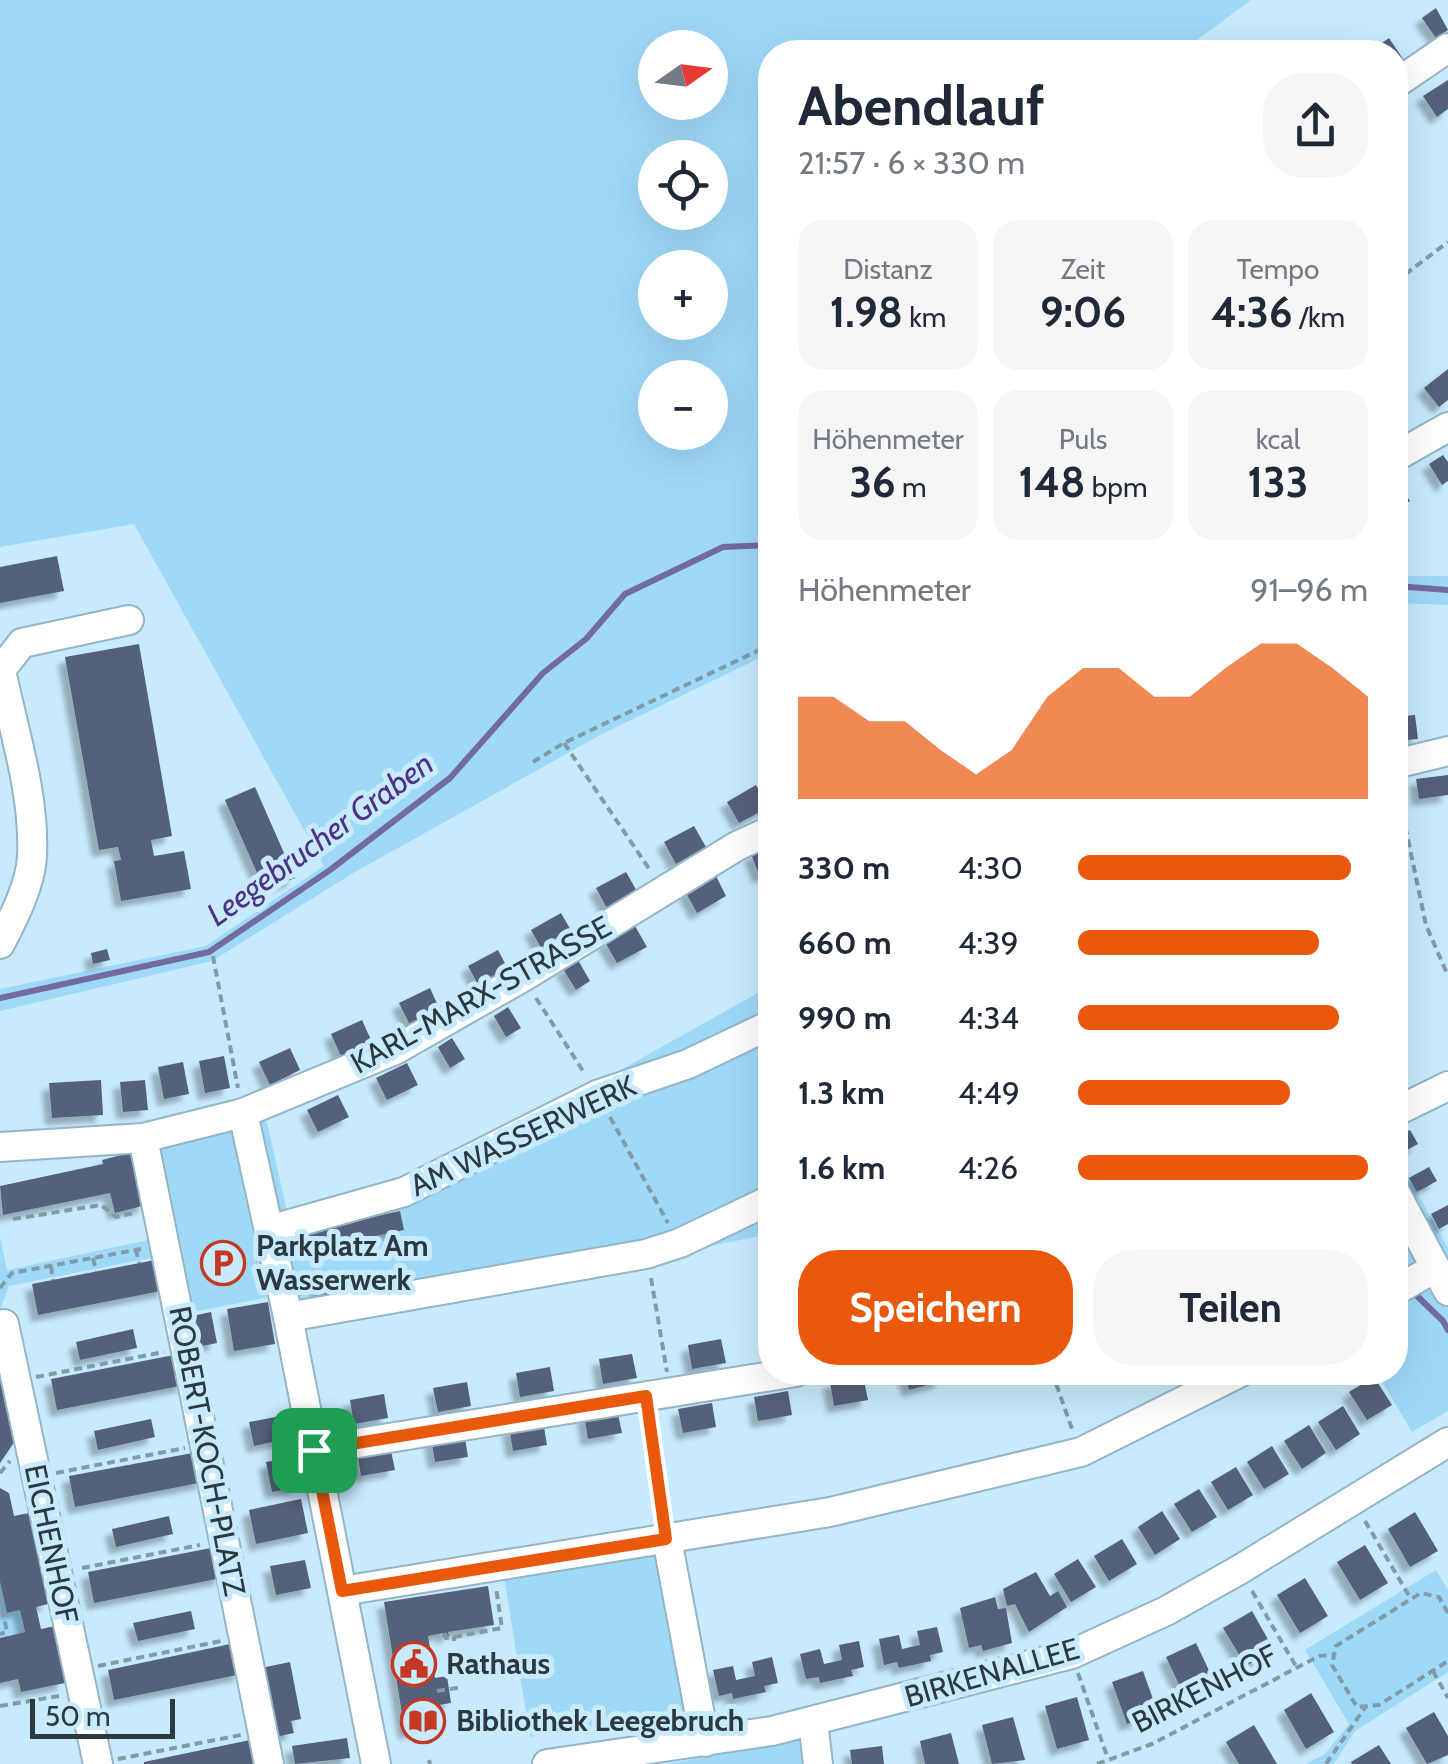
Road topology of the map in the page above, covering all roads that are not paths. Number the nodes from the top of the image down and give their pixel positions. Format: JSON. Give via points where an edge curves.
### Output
{"nodes":[{"id":1,"x":1448,"y":48,"type":"edge"},
{"id":2,"x":1408,"y":75,"type":"edge"},
{"id":3,"x":1448,"y":427,"type":"edge"},
{"id":4,"x":1408,"y":449,"type":"edge"},
{"id":5,"x":128,"y":620,"type":"dead end"},
{"id":6,"x":1448,"y":751,"type":"edge"},
{"id":7,"x":1408,"y":760,"type":"edge"},
{"id":8,"x":758,"y":836,"type":"edge"},
{"id":9,"x":0,"y":944,"type":"edge"},
{"id":10,"x":758,"y":1031,"type":"edge"},
{"id":11,"x":1448,"y":1086,"type":"edge"},
{"id":12,"x":1408,"y":1106,"type":"edge"},
{"id":13,"x":243,"y":1114,"type":"junction"},
{"id":14,"x":143,"y":1138,"type":"junction"},
{"id":15,"x":0,"y":1147,"type":"edge"},
{"id":16,"x":758,"y":1206,"type":"edge"},
{"id":17,"x":1408,"y":1216,"type":"edge"},
{"id":18,"x":270,"y":1230,"type":"junction"},
{"id":19,"x":1442,"y":1280,"type":"edge"},
{"id":20,"x":1408,"y":1288,"type":"edge"},
{"id":21,"x":288,"y":1316,"type":"junction"},
{"id":22,"x":4,"y":1324,"type":"dead end"},
{"id":23,"x":758,"y":1378,"type":"edge"},
{"id":24,"x":1215,"y":1385,"type":"edge"},
{"id":25,"x":1448,"y":1442,"type":"edge"},
{"id":26,"x":314,"y":1450,"type":"junction"},
{"id":27,"x":666,"y":1539,"type":"junction"},
{"id":28,"x":342,"y":1591,"type":"junction"},
{"id":29,"x":812,"y":1721,"type":"junction"},
{"id":30,"x":704,"y":1742,"type":"junction"},
{"id":31,"x":98,"y":1764,"type":"edge"},
{"id":32,"x":270,"y":1764,"type":"edge"},
{"id":33,"x":376,"y":1764,"type":"edge"},
{"id":34,"x":547,"y":1764,"type":"edge"},
{"id":35,"x":818,"y":1764,"type":"edge"}],
"edges":[{"from":1,"to":2,"type":"street"},
{"from":3,"to":4,"type":"street"},
{"from":5,"to":9,"type":"street","via":[[22,643],[1,670],[29,807],[32,859]]},
{"from":6,"to":7,"type":"street"},
{"from":8,"to":13,"type":"street","name":"KARL-MARX-STRASSE","via":[[396,1050]]},
{"from":10,"to":18,"type":"street","name":"AM WASSERWERK","via":[[598,1095],[404,1192]]},
{"from":11,"to":12,"type":"street"},
{"from":13,"to":14,"type":"street","name":"KARL-MARX-STRASSE"},
{"from":13,"to":18,"type":"street"},
{"from":14,"to":15,"type":"street","name":"KARL-MARX-STRASSE"},
{"from":14,"to":32,"type":"street","name":"ROBERT-KOCH-PLATZ"},
{"from":16,"to":21,"type":"street","via":[[646,1254]]},
{"from":17,"to":19,"type":"street"},
{"from":18,"to":21,"type":"street"},
{"from":19,"to":20,"type":"street"},
{"from":21,"to":26,"type":"street"},
{"from":22,"to":31,"type":"street","name":"EICHENHOF"},
{"from":23,"to":26,"type":"street"},
{"from":24,"to":27,"type":"street","via":[[1080,1452],[830,1512]]},
{"from":25,"to":29,"type":"street","name":"BIRKENALLEE","via":[[1239,1570],[1072,1654]]},
{"from":26,"to":28,"type":"street"},
{"from":27,"to":28,"type":"street"},
{"from":27,"to":30,"type":"street"},
{"from":28,"to":33,"type":"street"},
{"from":29,"to":30,"type":"street","name":"BIRKENALLEE"},
{"from":29,"to":35,"type":"street"},
{"from":30,"to":34,"type":"street","name":"BIRKENALLEE"}]}
